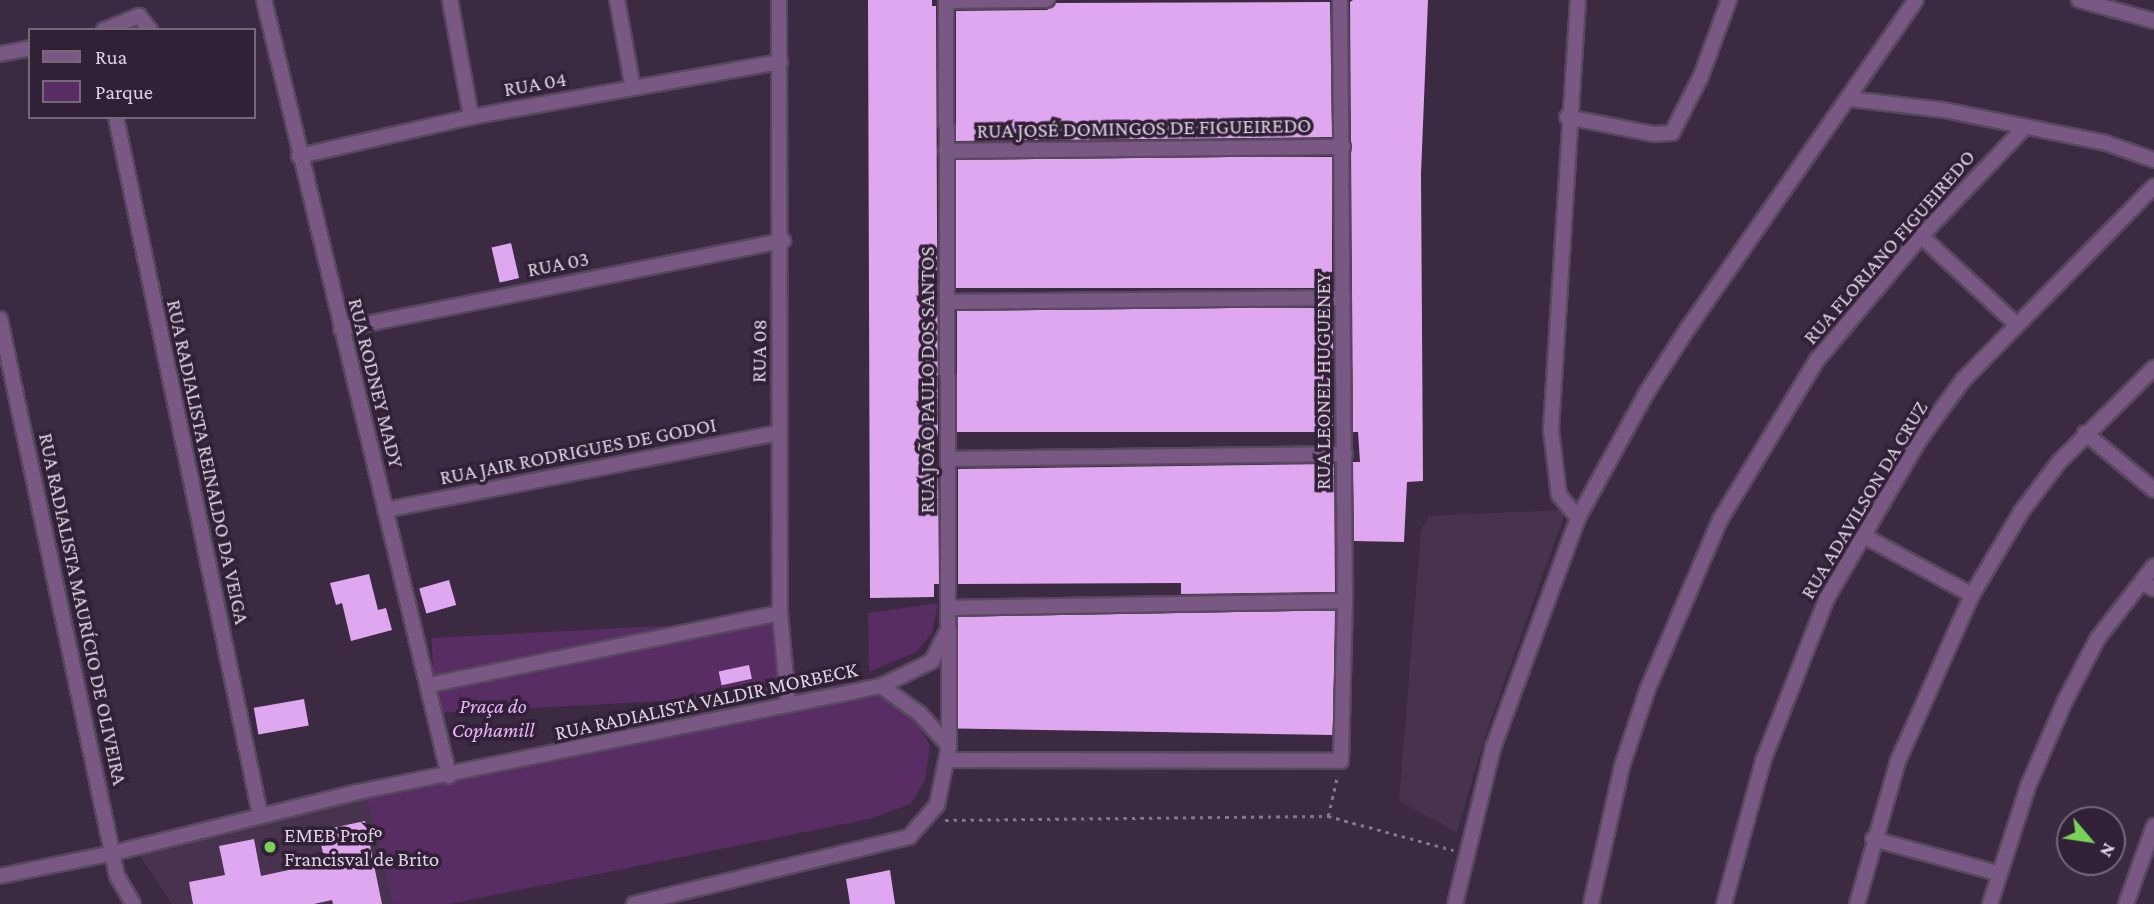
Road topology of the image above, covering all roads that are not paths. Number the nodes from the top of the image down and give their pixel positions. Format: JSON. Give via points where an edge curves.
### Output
{"nodes":[{"id":1,"x":264,"y":0,"type":"edge"},
{"id":2,"x":450,"y":0,"type":"edge"},
{"id":3,"x":617,"y":0,"type":"edge"},
{"id":4,"x":779,"y":0,"type":"edge"},
{"id":5,"x":1047,"y":0,"type":"edge"},
{"id":6,"x":1340,"y":0,"type":"edge"},
{"id":7,"x":1578,"y":0,"type":"edge"},
{"id":8,"x":1729,"y":0,"type":"edge"},
{"id":9,"x":1916,"y":0,"type":"edge"},
{"id":10,"x":2079,"y":0,"type":"edge"},
{"id":11,"x":946,"y":1,"type":"edge"},
{"id":12,"x":2154,"y":21,"type":"edge"},
{"id":13,"x":109,"y":28,"type":"edge"},
{"id":14,"x":148,"y":28,"type":"edge"},
{"id":15,"x":28,"y":48,"type":"edge"},
{"id":16,"x":0,"y":54,"type":"edge"},
{"id":17,"x":780,"y":62,"type":"junction"},
{"id":18,"x":633,"y":88,"type":"junction"},
{"id":19,"x":1850,"y":99,"type":"junction"},
{"id":20,"x":471,"y":117,"type":"junction"},
{"id":21,"x":1567,"y":117,"type":"junction"},
{"id":22,"x":116,"y":119,"type":"edge"},
{"id":23,"x":2025,"y":127,"type":"junction"},
{"id":24,"x":1343,"y":146,"type":"junction"},
{"id":25,"x":946,"y":151,"type":"junction"},
{"id":26,"x":299,"y":156,"type":"junction"},
{"id":27,"x":2154,"y":160,"type":"edge"},
{"id":28,"x":2154,"y":186,"type":"edge"},
{"id":29,"x":1921,"y":236,"type":"junction"},
{"id":30,"x":783,"y":241,"type":"junction"},
{"id":31,"x":1343,"y":298,"type":"junction"},
{"id":32,"x":948,"y":302,"type":"junction"},
{"id":33,"x":0,"y":319,"type":"edge"},
{"id":34,"x":2016,"y":324,"type":"junction"},
{"id":35,"x":341,"y":329,"type":"junction"},
{"id":36,"x":2154,"y":368,"type":"edge"},
{"id":37,"x":779,"y":433,"type":"junction"},
{"id":38,"x":2085,"y":433,"type":"junction"},
{"id":39,"x":1345,"y":454,"type":"junction"},
{"id":40,"x":949,"y":459,"type":"junction"},
{"id":41,"x":2154,"y":490,"type":"edge"},
{"id":42,"x":385,"y":510,"type":"junction"},
{"id":43,"x":1578,"y":519,"type":"junction"},
{"id":44,"x":1863,"y":535,"type":"junction"},
{"id":45,"x":2154,"y":566,"type":"edge"},
{"id":46,"x":2148,"y":585,"type":"edge"},
{"id":47,"x":1972,"y":595,"type":"junction"},
{"id":48,"x":1345,"y":601,"type":"junction"},
{"id":49,"x":780,"y":613,"type":"junction"},
{"id":50,"x":949,"y":615,"type":"junction"},
{"id":51,"x":429,"y":685,"type":"junction"},
{"id":52,"x":881,"y":686,"type":"junction"},
{"id":53,"x":788,"y":704,"type":"junction"},
{"id":54,"x":949,"y":753,"type":"junction"},
{"id":55,"x":449,"y":776,"type":"junction"},
{"id":56,"x":260,"y":814,"type":"junction"},
{"id":57,"x":2154,"y":826,"type":"edge"},
{"id":58,"x":1873,"y":839,"type":"junction"},
{"id":59,"x":113,"y":853,"type":"junction"},
{"id":60,"x":1997,"y":873,"type":"junction"},
{"id":61,"x":0,"y":876,"type":"edge"},
{"id":62,"x":117,"y":876,"type":"junction"},
{"id":63,"x":651,"y":902,"type":"edge"},
{"id":64,"x":122,"y":904,"type":"edge"},
{"id":65,"x":133,"y":904,"type":"edge"},
{"id":66,"x":634,"y":904,"type":"edge"},
{"id":67,"x":1455,"y":904,"type":"edge"},
{"id":68,"x":1591,"y":904,"type":"edge"},
{"id":69,"x":1724,"y":904,"type":"edge"},
{"id":70,"x":1857,"y":904,"type":"edge"},
{"id":71,"x":1990,"y":904,"type":"edge"},
{"id":72,"x":2126,"y":904,"type":"edge"}],
"edges":[{"from":1,"to":26,"type":"street","name":"RUA RODNEY MADY"},
{"from":2,"to":20,"type":"street"},
{"from":3,"to":18,"type":"street"},
{"from":4,"to":17,"type":"street","name":"RUA 08"},
{"from":5,"to":11,"type":"street"},
{"from":6,"to":24,"type":"street","name":"RUA LEONEL HUGUENEY"},
{"from":7,"to":21,"type":"street"},
{"from":8,"to":21,"type":"street","via":[[1696,88],[1672,133],[1654,134]]},
{"from":9,"to":19,"type":"street"},
{"from":10,"to":12,"type":"street"},
{"from":11,"to":25,"type":"street","name":"RUA JOÃO PAULO DOS SANTOS"},
{"from":13,"to":14,"type":"street","via":[[139,16]]},
{"from":15,"to":16,"type":"street"},
{"from":17,"to":18,"type":"street","name":"RUA 04"},
{"from":17,"to":30,"type":"street","name":"RUA 08"},
{"from":18,"to":20,"type":"street","name":"RUA 04"},
{"from":19,"to":23,"type":"street","via":[[1944,110]]},
{"from":19,"to":43,"type":"street","via":[[1688,328],[1647,392]]},
{"from":20,"to":26,"type":"street","name":"RUA 04"},
{"from":21,"to":43,"type":"street","via":[[1551,430],[1559,495]]},
{"from":22,"to":56,"type":"street","name":"RUA RADIALISTA REINALDO DA VEIGA"},
{"from":23,"to":27,"type":"street","via":[[2106,143]]},
{"from":23,"to":29,"type":"street","name":"RUA FLORIANO FIGUEIREDO"},
{"from":24,"to":25,"type":"street","name":"RUA JOSÉ DOMINGOS DE FIGUEIREDO"},
{"from":24,"to":31,"type":"street","name":"RUA LEONEL HUGUENEY"},
{"from":25,"to":32,"type":"street","name":"RUA JOÃO PAULO DOS SANTOS"},
{"from":26,"to":35,"type":"street","name":"RUA RODNEY MADY"},
{"from":28,"to":34,"type":"street","name":"RUA ADAVILSON DA CRUZ"},
{"from":29,"to":34,"type":"street"},
{"from":29,"to":68,"type":"street","name":"RUA FLORIANO FIGUEIREDO","via":[[1817,360],[1720,520],[1643,701],[1622,765]]},
{"from":30,"to":35,"type":"street","name":"RUA 03"},
{"from":30,"to":37,"type":"street","name":"RUA 08"},
{"from":31,"to":32,"type":"street"},
{"from":31,"to":39,"type":"street","name":"RUA LEONEL HUGUENEY"},
{"from":32,"to":40,"type":"street","name":"RUA JOÃO PAULO DOS SANTOS"},
{"from":33,"to":59,"type":"street","name":"RUA RADIALISTA MAURÍCIO DE OLIVEIRA"},
{"from":34,"to":44,"type":"street","name":"RUA ADAVILSON DA CRUZ","via":[[1963,380],[1920,439]]},
{"from":35,"to":42,"type":"street","name":"RUA RODNEY MADY"},
{"from":36,"to":38,"type":"street"},
{"from":37,"to":42,"type":"street","name":"RUA JAIR RODRIGUES DE GODOI"},
{"from":37,"to":49,"type":"street","name":"RUA 08"},
{"from":38,"to":41,"type":"street"},
{"from":38,"to":47,"type":"street","via":[[2021,512]]},
{"from":39,"to":40,"type":"street"},
{"from":39,"to":48,"type":"street","name":"RUA LEONEL HUGUENEY"},
{"from":40,"to":50,"type":"street","name":"RUA JOÃO PAULO DOS SANTOS"},
{"from":42,"to":51,"type":"street","name":"RUA RODNEY MADY"},
{"from":43,"to":67,"type":"street","via":[[1493,748]]},
{"from":44,"to":47,"type":"street"},
{"from":44,"to":69,"type":"street","name":"RUA ADAVILSON DA CRUZ","via":[[1827,598],[1763,761]]},
{"from":45,"to":46,"type":"street"},
{"from":46,"to":60,"type":"street","via":[[2098,638],[2065,701]]},
{"from":47,"to":58,"type":"street","via":[[1921,700]]},
{"from":48,"to":50,"type":"street"},
{"from":48,"to":54,"type":"street","name":"RUA LEONEL HUGUENEY","via":[[1341,761]]},
{"from":49,"to":51,"type":"street"},
{"from":49,"to":53,"type":"street","name":"RUA 08"},
{"from":50,"to":52,"type":"street","via":[[932,661]]},
{"from":50,"to":54,"type":"street","name":"RUA JOÃO PAULO DOS SANTOS"},
{"from":51,"to":55,"type":"street","name":"RUA RODNEY MADY"},
{"from":52,"to":53,"type":"street","name":"RUA RADIALISTA VALDIR MORBECK"},
{"from":52,"to":54,"type":"street","name":"RUA RADIALISTA VALDIR MORBECK","via":[[920,714]]},
{"from":53,"to":55,"type":"street","name":"RUA RADIALISTA VALDIR MORBECK"},
{"from":54,"to":63,"type":"street","name":"RUA JOÃO PAULO DOS SANTOS","via":[[937,805],[909,837]]},
{"from":55,"to":56,"type":"street","name":"RUA RADIALISTA VALDIR MORBECK"},
{"from":56,"to":59,"type":"street","name":"RUA RADIALISTA VALDIR MORBECK"},
{"from":57,"to":72,"type":"street"},
{"from":58,"to":60,"type":"street"},
{"from":58,"to":70,"type":"street"},
{"from":59,"to":61,"type":"street","name":"RUA RADIALISTA VALDIR MORBECK"},
{"from":59,"to":62,"type":"street","name":"RUA RADIALISTA MAURÍCIO DE OLIVEIRA"},
{"from":60,"to":71,"type":"street"},
{"from":62,"to":64,"type":"street"},
{"from":62,"to":65,"type":"street","name":"RUA RADIALISTA MAURÍCIO DE OLIVEIRA"},
{"from":63,"to":66,"type":"street"}]}
